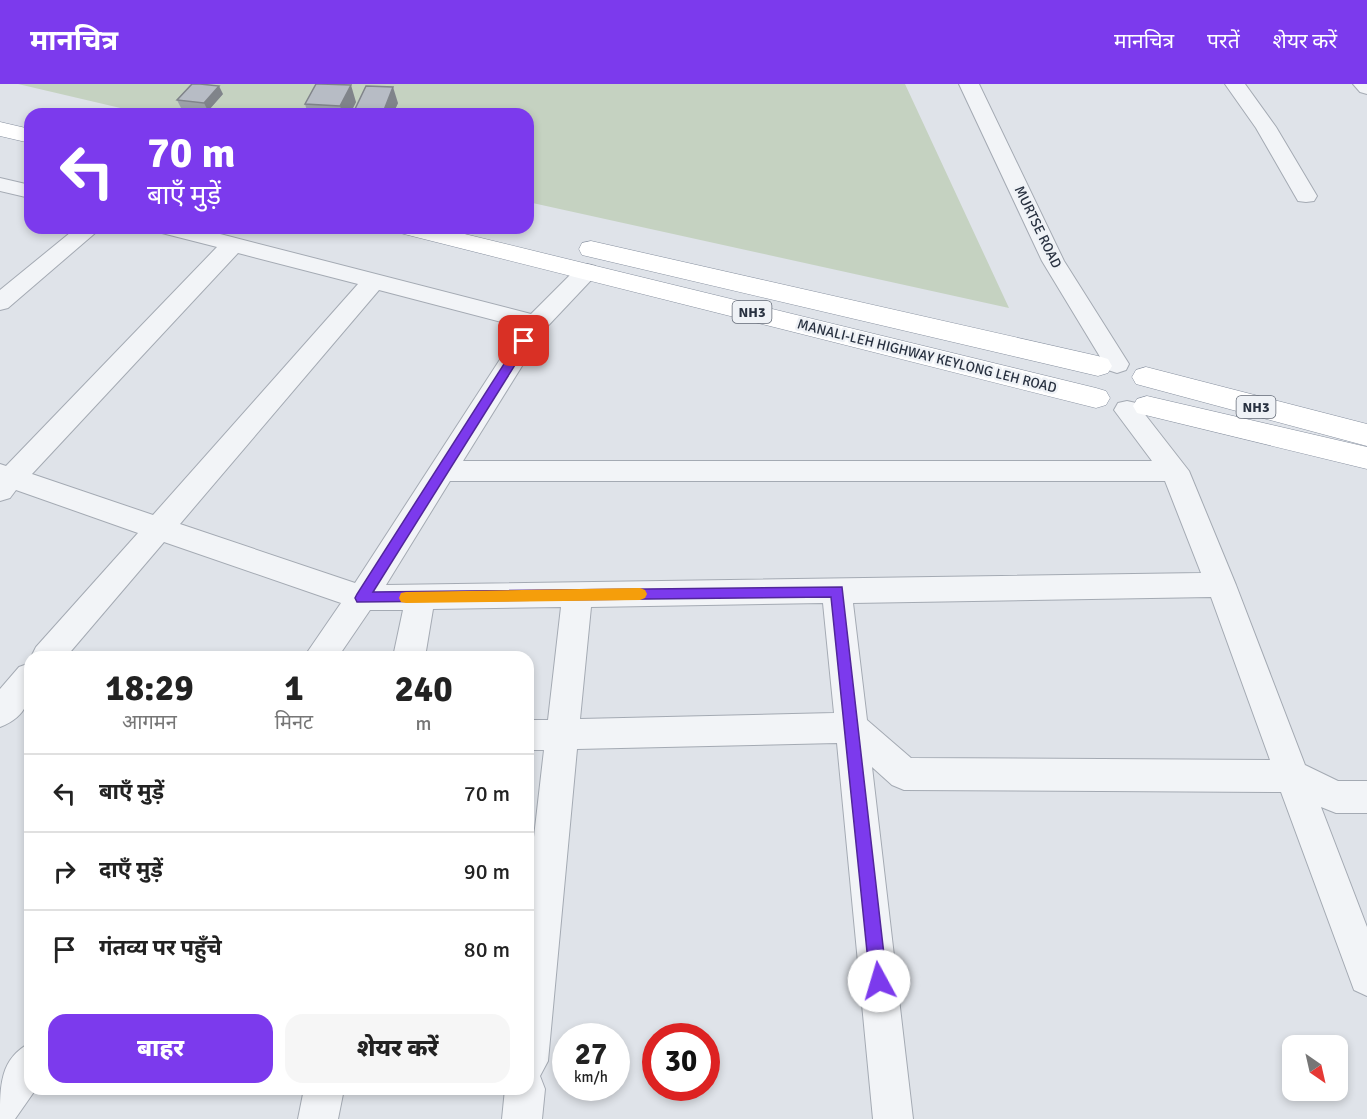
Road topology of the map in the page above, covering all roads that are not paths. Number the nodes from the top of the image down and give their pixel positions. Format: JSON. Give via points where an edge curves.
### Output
{"nodes":[{"id":1,"x":969,"y":84,"type":"edge"},
{"id":2,"x":1235,"y":84,"type":"edge"},
{"id":3,"x":1364,"y":84,"type":"edge"},
{"id":4,"x":1367,"y":88,"type":"edge"},
{"id":5,"x":0,"y":112,"type":"edge"},
{"id":6,"x":24,"y":118,"type":"edge"},
{"id":7,"x":0,"y":129,"type":"edge"},
{"id":8,"x":24,"y":135,"type":"edge"},
{"id":9,"x":0,"y":184,"type":"edge"},
{"id":10,"x":24,"y":190,"type":"edge"},
{"id":11,"x":1306,"y":196,"type":"dead end"},
{"id":12,"x":83,"y":234,"type":"edge"},
{"id":13,"x":194,"y":234,"type":"edge"},
{"id":14,"x":434,"y":234,"type":"edge"},
{"id":15,"x":524,"y":234,"type":"edge"},
{"id":16,"x":233,"y":244,"type":"junction"},
{"id":17,"x":587,"y":271,"type":"junction"},
{"id":18,"x":374,"y":281,"type":"junction"},
{"id":19,"x":0,"y":302,"type":"edge"},
{"id":20,"x":536,"y":323,"type":"junction"},
{"id":21,"x":1108,"y":365,"type":"junction"},
{"id":22,"x":1146,"y":377,"type":"junction"},
{"id":23,"x":1095,"y":398,"type":"junction"},
{"id":24,"x":1137,"y":408,"type":"junction"},
{"id":25,"x":1367,"y":435,"type":"edge"},
{"id":26,"x":1367,"y":458,"type":"edge"},
{"id":27,"x":442,"y":471,"type":"junction"},
{"id":28,"x":1175,"y":471,"type":"junction"},
{"id":29,"x":4,"y":481,"type":"edge"},
{"id":30,"x":158,"y":529,"type":"junction"},
{"id":31,"x":1221,"y":585,"type":"junction"},
{"id":32,"x":837,"y":591,"type":"junction"},
{"id":33,"x":577,"y":595,"type":"junction"},
{"id":34,"x":420,"y":597,"type":"junction"},
{"id":35,"x":362,"y":598,"type":"junction"},
{"id":36,"x":52,"y":651,"type":"edge"},
{"id":37,"x":324,"y":651,"type":"edge"},
{"id":38,"x":410,"y":651,"type":"edge"},
{"id":39,"x":24,"y":684,"type":"edge"},
{"id":40,"x":0,"y":712,"type":"edge"},
{"id":41,"x":852,"y":728,"type":"junction"},
{"id":42,"x":563,"y":733,"type":"junction"},
{"id":43,"x":534,"y":735,"type":"edge"},
{"id":44,"x":1292,"y":776,"type":"junction"},
{"id":45,"x":1367,"y":797,"type":"edge"},
{"id":46,"x":1367,"y":977,"type":"edge"},
{"id":47,"x":534,"y":1005,"type":"edge"},
{"id":48,"x":24,"y":1071,"type":"edge"},
{"id":49,"x":323,"y":1095,"type":"edge"},
{"id":50,"x":524,"y":1095,"type":"edge"},
{"id":51,"x":0,"y":1105,"type":"edge"},
{"id":52,"x":318,"y":1119,"type":"edge"},
{"id":53,"x":522,"y":1119,"type":"edge"},
{"id":54,"x":893,"y":1119,"type":"edge"}],
"edges":[{"from":1,"to":21,"type":"street","name":"MURTSE ROAD","via":[[1053,261]]},
{"from":2,"to":11,"type":"street","via":[[1266,127]]},
{"from":3,"to":4,"type":"street"},
{"from":5,"to":6,"type":"highway"},
{"from":7,"to":8,"type":"highway"},
{"from":9,"to":10,"type":"street"},
{"from":12,"to":19,"type":"street"},
{"from":13,"to":16,"type":"street"},
{"from":14,"to":17,"type":"highway","name":"MANALI-LEH HIGHWAY KEYLONG LEH ROAD","number":"NH3"},
{"from":15,"to":21,"type":"highway","name":"MANALI-LEH HIGHWAY KEYLONG LEH ROAD","number":"NH3"},
{"from":16,"to":18,"type":"street"},
{"from":16,"to":29,"type":"street"},
{"from":17,"to":20,"type":"street"},
{"from":17,"to":23,"type":"highway","name":"MANALI-LEH HIGHWAY KEYLONG LEH ROAD","number":"NH3"},
{"from":18,"to":20,"type":"street"},
{"from":18,"to":30,"type":"street"},
{"from":20,"to":27,"type":"street"},
{"from":21,"to":22,"type":"highway","number":"NH3","via":[[1138,371]]},
{"from":21,"to":23,"type":"highway","via":[[1088,377],[1087,384]]},
{"from":22,"to":24,"type":"highway","via":[[1154,393],[1152,400]]},
{"from":22,"to":25,"type":"highway","number":"NH3"},
{"from":23,"to":24,"type":"highway","number":"NH3","via":[[1116,409]]},
{"from":24,"to":26,"type":"highway","number":"NH3"},
{"from":24,"to":28,"type":"street"},
{"from":27,"to":28,"type":"street"},
{"from":27,"to":35,"type":"street"},
{"from":28,"to":31,"type":"street"},
{"from":29,"to":30,"type":"street"},
{"from":30,"to":35,"type":"street"},
{"from":30,"to":36,"type":"street"},
{"from":31,"to":32,"type":"street"},
{"from":31,"to":44,"type":"street"},
{"from":32,"to":33,"type":"street"},
{"from":32,"to":41,"type":"street"},
{"from":33,"to":34,"type":"street"},
{"from":33,"to":42,"type":"street"},
{"from":34,"to":35,"type":"street"},
{"from":34,"to":38,"type":"street"},
{"from":35,"to":37,"type":"street"},
{"from":39,"to":40,"type":"street"},
{"from":41,"to":42,"type":"street"},
{"from":41,"to":44,"type":"street","via":[[904,774]]},
{"from":41,"to":54,"type":"street"},
{"from":42,"to":43,"type":"street"},
{"from":42,"to":47,"type":"street"},
{"from":44,"to":45,"type":"street","via":[[1336,797]]},
{"from":44,"to":46,"type":"street"},
{"from":48,"to":51,"type":"street"},
{"from":49,"to":52,"type":"street"},
{"from":50,"to":53,"type":"street"}]}
